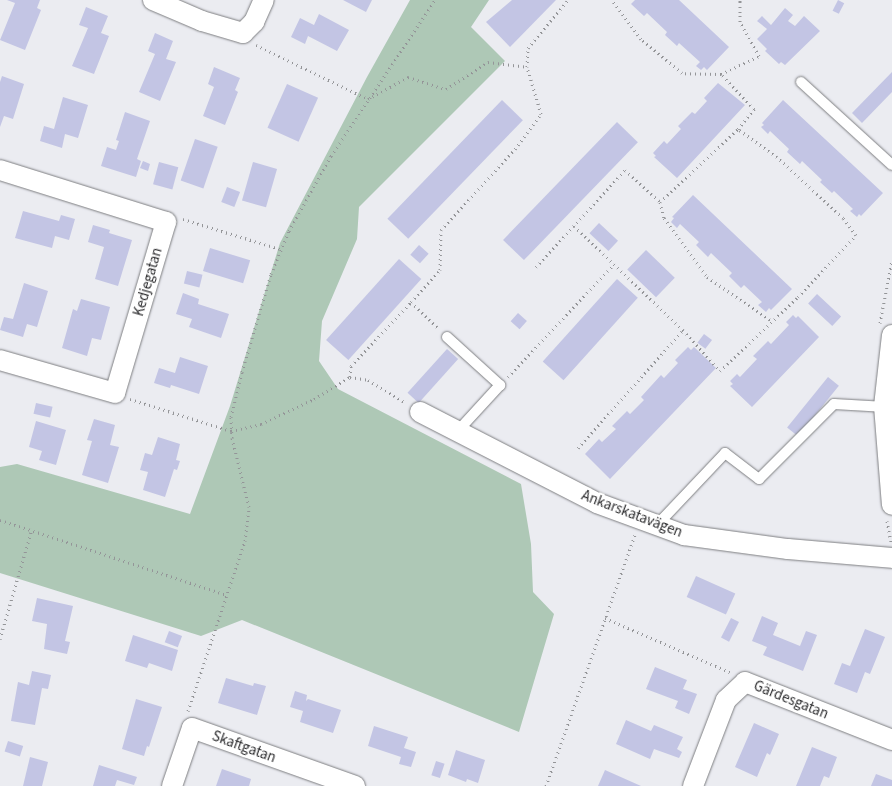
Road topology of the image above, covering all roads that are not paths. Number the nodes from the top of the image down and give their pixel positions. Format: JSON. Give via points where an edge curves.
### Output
{"nodes":[{"id":1,"x":153,"y":0,"type":"edge"},
{"id":2,"x":264,"y":0,"type":"edge"},
{"id":3,"x":801,"y":82,"type":"dead end"},
{"id":4,"x":892,"y":165,"type":"edge"},
{"id":5,"x":0,"y":170,"type":"edge"},
{"id":6,"x":892,"y":335,"type":"edge"},
{"id":7,"x":448,"y":337,"type":"road end"},
{"id":8,"x":0,"y":360,"type":"edge"},
{"id":9,"x":888,"y":407,"type":"edge"},
{"id":10,"x":420,"y":412,"type":"road end"},
{"id":11,"x":457,"y":432,"type":"junction"},
{"id":12,"x":892,"y":505,"type":"edge"},
{"id":13,"x":649,"y":522,"type":"junction"},
{"id":14,"x":892,"y":558,"type":"edge"},
{"id":15,"x":892,"y":740,"type":"edge"},
{"id":16,"x":172,"y":786,"type":"edge"},
{"id":17,"x":355,"y":786,"type":"edge"},
{"id":18,"x":693,"y":786,"type":"edge"}],
"edges":[{"from":1,"to":2,"type":"street","via":[[202,22],[244,33],[254,22]]},
{"from":3,"to":4,"type":"lane"},
{"from":5,"to":8,"type":"street","name":"Kedjegatan","via":[[166,222],[115,394]]},
{"from":6,"to":9,"type":"street"},
{"from":7,"to":11,"type":"lane","via":[[500,385]]},
{"from":9,"to":12,"type":"street"},
{"from":9,"to":13,"type":"lane","via":[[834,404],[759,479],[725,453]]},
{"from":10,"to":11,"type":"street","name":"Ankarskatavägen"},
{"from":11,"to":13,"type":"street","name":"Ankarskatavägen","via":[[597,503]]},
{"from":13,"to":14,"type":"street","name":"Ankarskatavägen","via":[[684,535]]},
{"from":15,"to":18,"type":"street","name":"Gärdesgatan","via":[[745,682],[726,700]]},
{"from":16,"to":17,"type":"street","name":"Skaftgatan","via":[[192,728]]}]}
